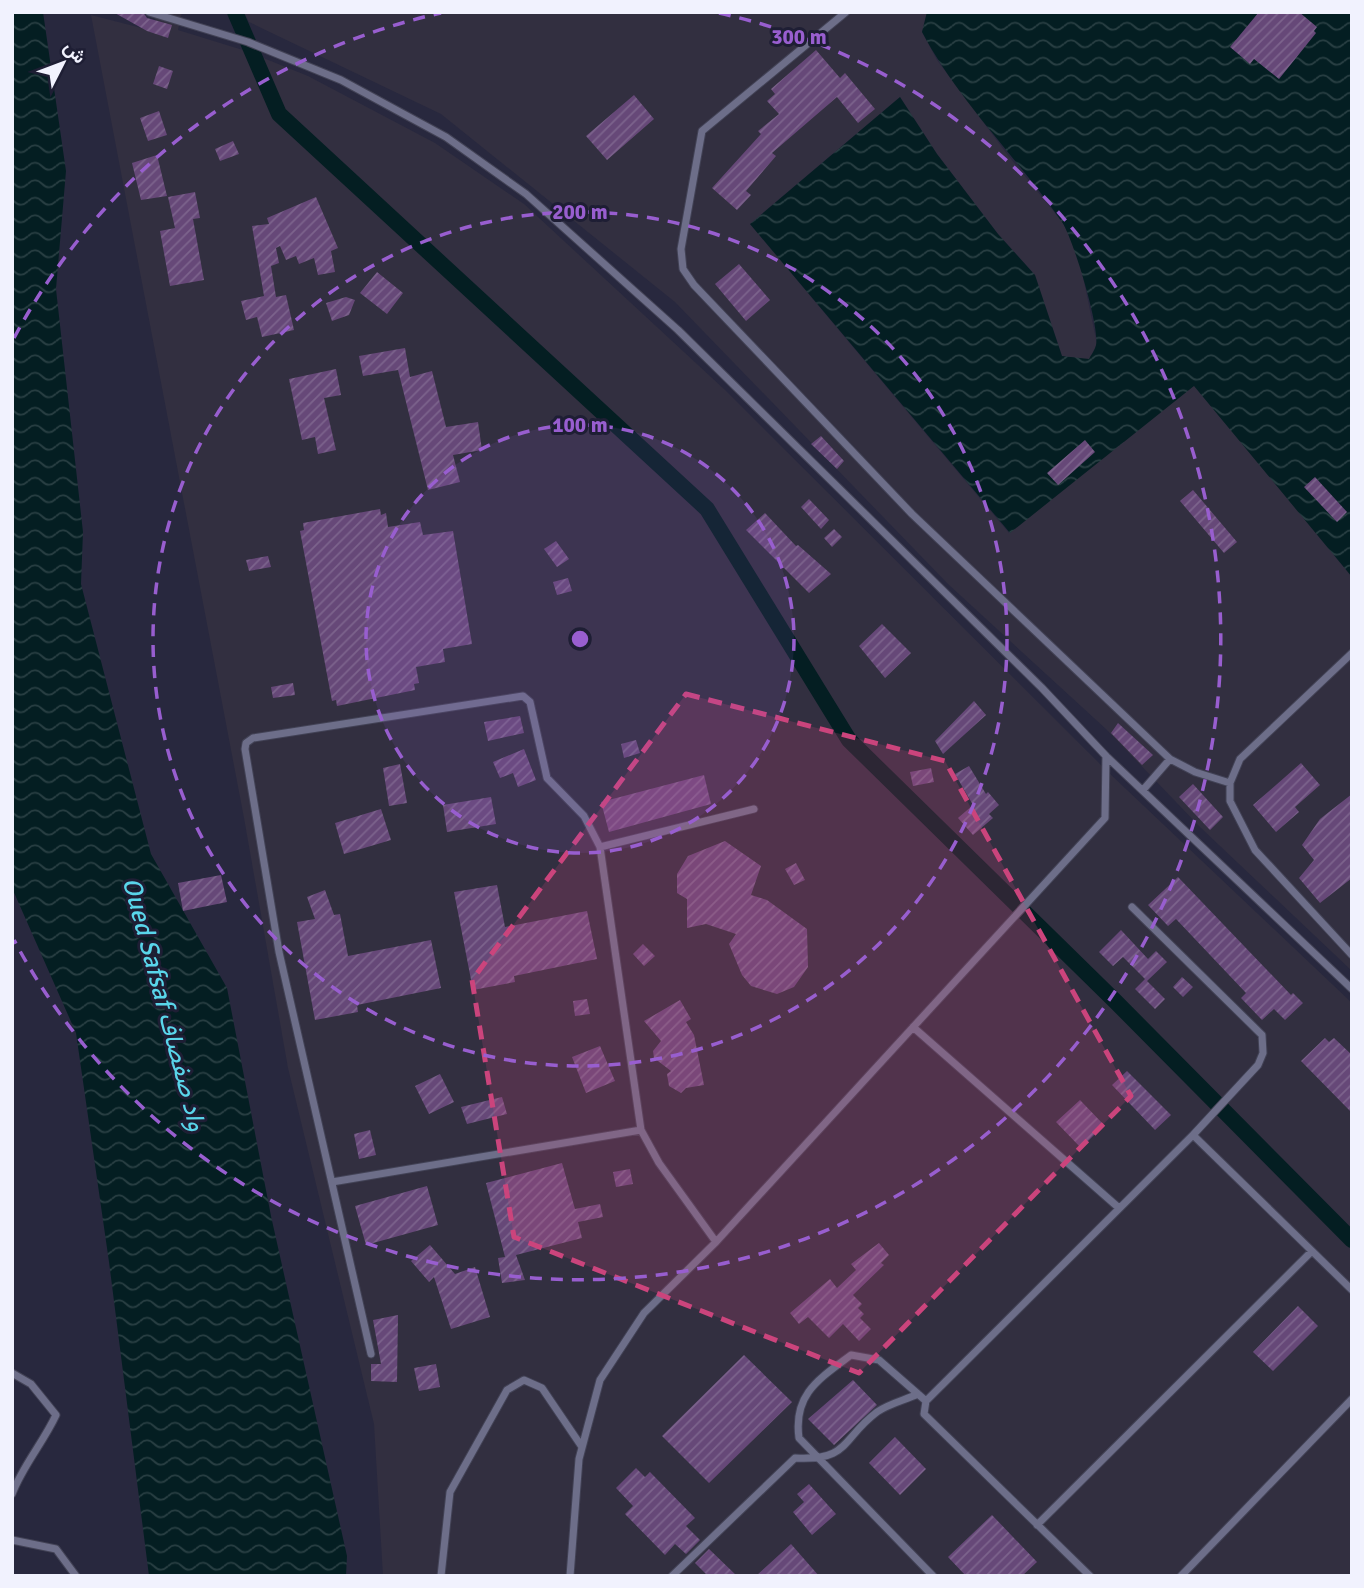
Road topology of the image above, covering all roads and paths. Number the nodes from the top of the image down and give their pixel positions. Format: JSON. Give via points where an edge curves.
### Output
{"nodes":[{"id":1,"x":149,"y":12,"type":"edge"},
{"id":2,"x":846,"y":12,"type":"edge"},
{"id":3,"x":1352,"y":653,"type":"edge"},
{"id":4,"x":1106,"y":756,"type":"junction"},
{"id":5,"x":1170,"y":759,"type":"junction"},
{"id":6,"x":1230,"y":783,"type":"junction"},
{"id":7,"x":1143,"y":790,"type":"junction"},
{"id":8,"x":754,"y":809,"type":"dead end"},
{"id":9,"x":600,"y":847,"type":"junction"},
{"id":10,"x":1132,"y":907,"type":"dead end"},
{"id":11,"x":1352,"y":955,"type":"edge"},
{"id":12,"x":1352,"y":989,"type":"edge"},
{"id":13,"x":913,"y":1027,"type":"junction"},
{"id":14,"x":641,"y":1130,"type":"junction"},
{"id":15,"x":1193,"y":1135,"type":"junction"},
{"id":16,"x":332,"y":1182,"type":"junction"},
{"id":17,"x":1119,"y":1208,"type":"junction"},
{"id":18,"x":716,"y":1242,"type":"junction"},
{"id":19,"x":1311,"y":1252,"type":"junction"},
{"id":20,"x":1352,"y":1290,"type":"edge"},
{"id":21,"x":371,"y":1354,"type":"dead end"},
{"id":22,"x":12,"y":1373,"type":"edge"},
{"id":23,"x":918,"y":1394,"type":"junction"},
{"id":24,"x":1352,"y":1399,"type":"edge"},
{"id":25,"x":926,"y":1401,"type":"junction"},
{"id":26,"x":582,"y":1447,"type":"junction"},
{"id":27,"x":818,"y":1459,"type":"junction"},
{"id":28,"x":12,"y":1494,"type":"edge"},
{"id":29,"x":1037,"y":1525,"type":"junction"},
{"id":30,"x":12,"y":1540,"type":"edge"},
{"id":31,"x":76,"y":1576,"type":"edge"},
{"id":32,"x":441,"y":1576,"type":"edge"},
{"id":33,"x":570,"y":1576,"type":"edge"},
{"id":34,"x":672,"y":1576,"type":"edge"},
{"id":35,"x":933,"y":1576,"type":"edge"},
{"id":36,"x":1090,"y":1576,"type":"edge"},
{"id":37,"x":1181,"y":1576,"type":"edge"}],
"edges":[{"from":1,"to":4,"type":"lane","via":[[248,42],[341,80],[446,137],[526,194],[688,340]]},
{"from":2,"to":5,"type":"lane","via":[[702,131],[681,249],[683,269],[912,514]]},
{"from":3,"to":6,"type":"lane","via":[[1240,759]]},
{"from":4,"to":7,"type":"lane"},
{"from":4,"to":13,"type":"lane","via":[[1105,818]]},
{"from":5,"to":6,"type":"lane"},
{"from":5,"to":7,"type":"lane"},
{"from":6,"to":11,"type":"lane","via":[[1230,801],[1255,850]]},
{"from":7,"to":12,"type":"lane"},
{"from":8,"to":9,"type":"lane"},
{"from":9,"to":14,"type":"lane"},
{"from":9,"to":16,"type":"lane","via":[[584,817],[547,778],[530,702],[523,696],[253,738],[246,743],[279,952]]},
{"from":10,"to":15,"type":"lane","via":[[1262,1035],[1258,1065]]},
{"from":13,"to":17,"type":"lane"},
{"from":13,"to":18,"type":"lane"},
{"from":14,"to":16,"type":"lane"},
{"from":14,"to":18,"type":"lane"},
{"from":15,"to":17,"type":"lane"},
{"from":15,"to":19,"type":"lane"},
{"from":16,"to":21,"type":"lane"},
{"from":17,"to":25,"type":"lane"},
{"from":18,"to":26,"type":"lane","via":[[644,1313],[600,1380]]},
{"from":19,"to":20,"type":"lane"},
{"from":19,"to":29,"type":"lane"},
{"from":22,"to":28,"type":"lane","via":[[31,1384],[56,1415]]},
{"from":23,"to":25,"type":"lane"},
{"from":23,"to":27,"type":"lane","via":[[878,1412],[836,1454]]},
{"from":23,"to":27,"type":"lane","via":[[879,1360],[850,1355],[806,1393],[796,1418],[799,1438]]},
{"from":24,"to":37,"type":"lane"},
{"from":25,"to":29,"type":"lane","via":[[924,1414]]},
{"from":26,"to":32,"type":"lane","via":[[542,1388],[524,1380],[507,1390],[450,1492]]},
{"from":26,"to":33,"type":"lane","via":[[570,1538]]},
{"from":27,"to":34,"type":"lane","via":[[795,1458]]},
{"from":27,"to":35,"type":"lane"},
{"from":29,"to":36,"type":"lane"},
{"from":30,"to":31,"type":"lane","via":[[56,1549]]}]}
